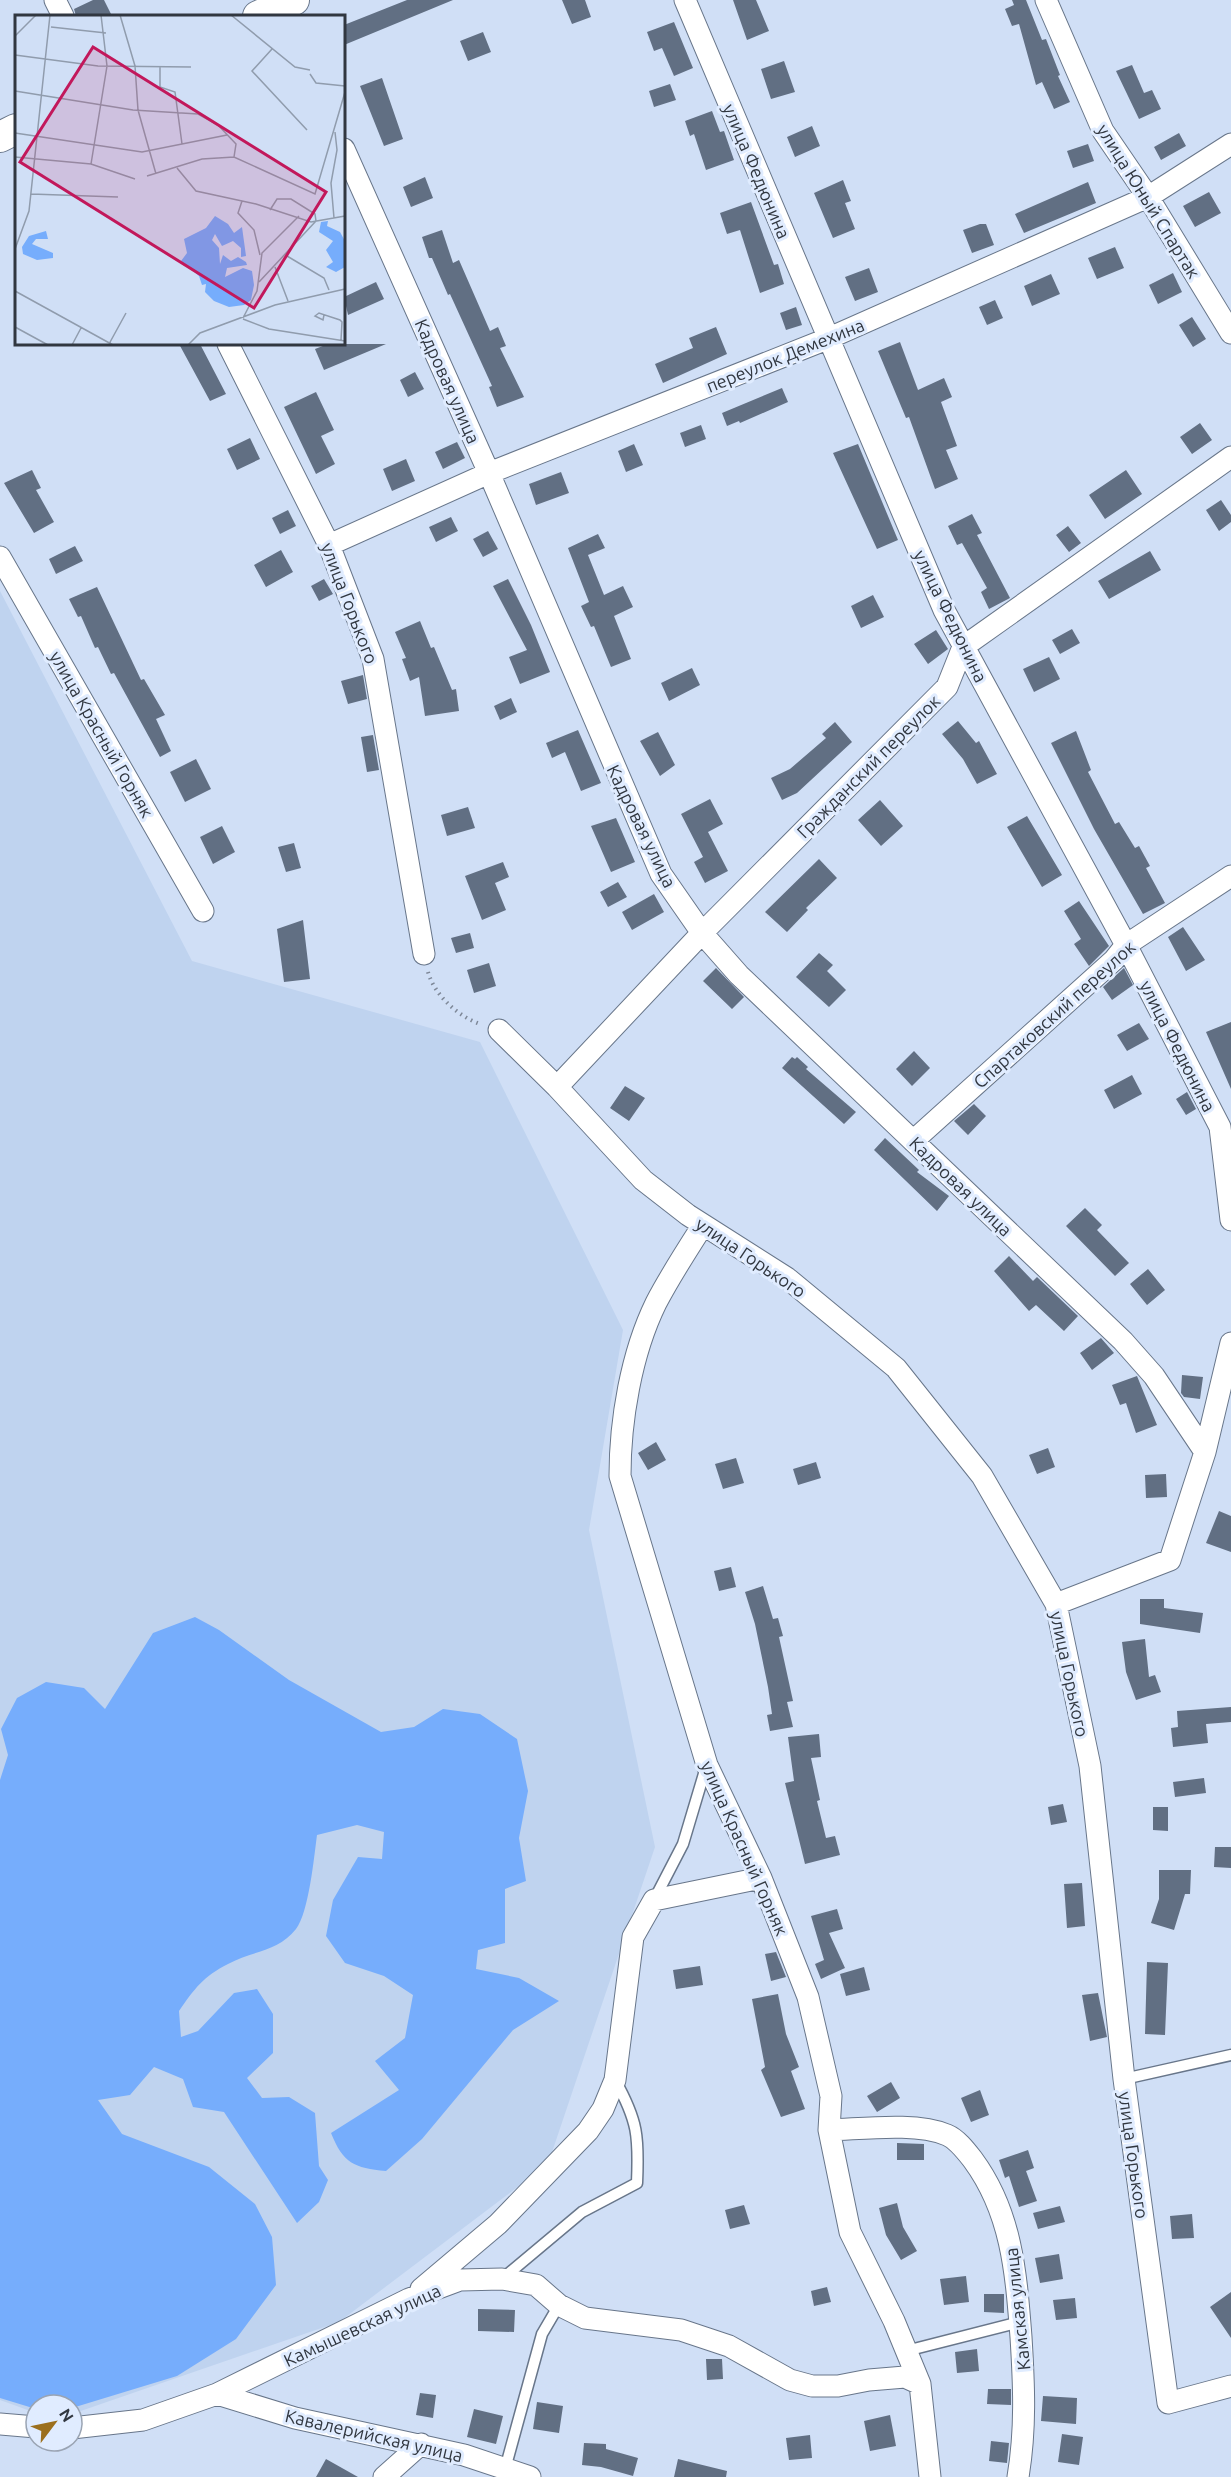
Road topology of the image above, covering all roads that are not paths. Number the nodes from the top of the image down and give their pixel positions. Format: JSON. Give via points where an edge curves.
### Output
{"nodes":[{"id":1,"x":55,"y":0,"type":"edge"},
{"id":2,"x":685,"y":0,"type":"edge"},
{"id":3,"x":1046,"y":0,"type":"edge"},
{"id":4,"x":62,"y":15,"type":"edge"},
{"id":5,"x":15,"y":130,"type":"edge"},
{"id":6,"x":0,"y":137,"type":"edge"},
{"id":7,"x":1231,"y":144,"type":"edge"},
{"id":8,"x":345,"y":150,"type":"edge"},
{"id":9,"x":1148,"y":197,"type":"junction"},
{"id":10,"x":1231,"y":333,"type":"edge"},
{"id":11,"x":827,"y":339,"type":"junction"},
{"id":12,"x":229,"y":345,"type":"edge"},
{"id":13,"x":1231,"y":457,"type":"edge"},
{"id":14,"x":489,"y":473,"type":"junction"},
{"id":15,"x":329,"y":545,"type":"junction"},
{"id":16,"x":0,"y":557,"type":"edge"},
{"id":17,"x":963,"y":647,"type":"junction"},
{"id":18,"x":1231,"y":876,"type":"edge"},
{"id":19,"x":203,"y":911,"type":"dead end"},
{"id":20,"x":702,"y":933,"type":"junction"},
{"id":21,"x":1126,"y":945,"type":"junction"},
{"id":22,"x":424,"y":954,"type":"road end"},
{"id":23,"x":499,"y":1030,"type":"road end"},
{"id":24,"x":557,"y":1087,"type":"junction"},
{"id":25,"x":913,"y":1141,"type":"junction"},
{"id":26,"x":1231,"y":1220,"type":"edge"},
{"id":27,"x":703,"y":1225,"type":"junction"},
{"id":28,"x":1231,"y":1343,"type":"edge"},
{"id":29,"x":1205,"y":1452,"type":"junction"},
{"id":30,"x":1056,"y":1604,"type":"junction"},
{"id":31,"x":707,"y":1765,"type":"junction"},
{"id":32,"x":761,"y":1878,"type":"junction"},
{"id":33,"x":654,"y":1900,"type":"junction"},
{"id":34,"x":1231,"y":2055,"type":"edge"},
{"id":35,"x":1124,"y":2079,"type":"junction"},
{"id":36,"x":615,"y":2080,"type":"junction"},
{"id":37,"x":829,"y":2130,"type":"junction"},
{"id":38,"x":502,"y":2279,"type":"junction"},
{"id":39,"x":409,"y":2299,"type":"junction"},
{"id":40,"x":559,"y":2305,"type":"junction"},
{"id":41,"x":1020,"y":2322,"type":"junction"},
{"id":42,"x":906,"y":2351,"type":"junction"},
{"id":43,"x":920,"y":2384,"type":"junction"},
{"id":44,"x":1231,"y":2386,"type":"edge"},
{"id":45,"x":217,"y":2394,"type":"junction"},
{"id":46,"x":0,"y":2424,"type":"edge"},
{"id":47,"x":24,"y":2426,"type":"edge"},
{"id":48,"x":84,"y":2427,"type":"edge"},
{"id":49,"x":421,"y":2444,"type":"junction"},
{"id":50,"x":505,"y":2469,"type":"junction"},
{"id":51,"x":384,"y":2477,"type":"edge"},
{"id":52,"x":530,"y":2477,"type":"edge"},
{"id":53,"x":930,"y":2477,"type":"edge"},
{"id":54,"x":1018,"y":2477,"type":"edge"}],
"edges":[{"from":1,"to":4,"type":"street"},
{"from":2,"to":11,"type":"street","name":"улица Федюнина"},
{"from":3,"to":9,"type":"street","name":"улица Юный Спартак","via":[[1103,131]]},
{"from":5,"to":6,"type":"street"},
{"from":7,"to":9,"type":"street","name":"переулок Демехина"},
{"from":8,"to":14,"type":"street","name":"Кадровая улица"},
{"from":9,"to":10,"type":"street","name":"улица Юный Спартак"},
{"from":9,"to":11,"type":"street","name":"переулок Демехина"},
{"from":11,"to":14,"type":"street","name":"переулок Демехина"},
{"from":11,"to":17,"type":"street","name":"улица Федюнина"},
{"from":12,"to":15,"type":"street","name":"улица Горького"},
{"from":13,"to":17,"type":"street"},
{"from":14,"to":15,"type":"street","name":"переулок Демехина"},
{"from":14,"to":20,"type":"street","name":"Кадровая улица","via":[[661,874]]},
{"from":15,"to":22,"type":"street","name":"улица Горького","via":[[373,659]]},
{"from":16,"to":19,"type":"street","name":"улица Красный Горняк"},
{"from":17,"to":20,"type":"street","name":"Гражданский переулок","via":[[947,687]]},
{"from":17,"to":21,"type":"street","name":"улица Федюнина"},
{"from":18,"to":21,"type":"street","name":"Спартаковский переулок"},
{"from":20,"to":24,"type":"street","name":"Гражданский переулок"},
{"from":20,"to":25,"type":"street","name":"Кадровая улица","via":[[739,975]]},
{"from":21,"to":25,"type":"street","name":"Спартаковский переулок"},
{"from":21,"to":26,"type":"street","name":"улица Федюнина","via":[[1220,1126]]},
{"from":23,"to":24,"type":"street","name":"улица Горького"},
{"from":24,"to":27,"type":"street","name":"улица Горького","via":[[643,1180]]},
{"from":25,"to":29,"type":"street","name":"Кадровая улица","via":[[1123,1341],[1154,1376]]},
{"from":27,"to":30,"type":"street","name":"улица Горького","via":[[787,1278],[896,1368],[982,1476]]},
{"from":27,"to":31,"type":"street","name":"улица Красный Горняк","via":[[655,1305],[631,1376],[620,1432],[620,1476]]},
{"from":28,"to":29,"type":"street"},
{"from":29,"to":30,"type":"street","via":[[1170,1560]]},
{"from":30,"to":35,"type":"street","name":"улица Горького","via":[[1090,1766]]},
{"from":31,"to":32,"type":"street","name":"улица Красный Горняк"},
{"from":31,"to":33,"type":"lane","via":[[683,1844]]},
{"from":32,"to":33,"type":"street"},
{"from":32,"to":37,"type":"street","name":"улица Красный Горняк","via":[[808,1997],[831,2096]]},
{"from":33,"to":36,"type":"street","via":[[633,1937]]},
{"from":34,"to":35,"type":"lane"},
{"from":35,"to":44,"type":"street","name":"улица Горького","via":[[1168,2403]]},
{"from":36,"to":38,"type":"lane","via":[[638,2129],[637,2183],[582,2212]]},
{"from":36,"to":39,"type":"street","via":[[588,2131],[498,2224]]},
{"from":37,"to":41,"type":"street","name":"Камская улица","via":[[929,2131],[947,2135],[966,2151],[985,2177],[1010,2240]]},
{"from":37,"to":42,"type":"street","name":"улица Красный Горняк","via":[[850,2232]]},
{"from":38,"to":39,"type":"street","name":"Камышевская улица","via":[[460,2280]]},
{"from":38,"to":40,"type":"street","name":"Камышевская улица","via":[[536,2285]]},
{"from":39,"to":45,"type":"street","name":"Камышевская улица"},
{"from":40,"to":43,"type":"street","name":"Камышевская улица","via":[[585,2318],[681,2330],[729,2346],[790,2380],[812,2386],[905,2377]]},
{"from":40,"to":50,"type":"lane","via":[[542,2334]]},
{"from":41,"to":42,"type":"lane"},
{"from":41,"to":54,"type":"street","name":"Камская улица","via":[[1026,2404]]},
{"from":42,"to":43,"type":"street","name":"улица Красный Горняк"},
{"from":43,"to":53,"type":"street","name":"улица Красный Горняк"},
{"from":45,"to":48,"type":"street","name":"Камышевская улица","via":[[143,2420]]},
{"from":45,"to":49,"type":"street","name":"Кавалерийская улица","via":[[295,2418]]},
{"from":46,"to":47,"type":"street"},
{"from":49,"to":50,"type":"street","name":"Кавалерийская улица"},
{"from":49,"to":51,"type":"street"},
{"from":50,"to":52,"type":"street","name":"Кавалерийская улица"}]}
